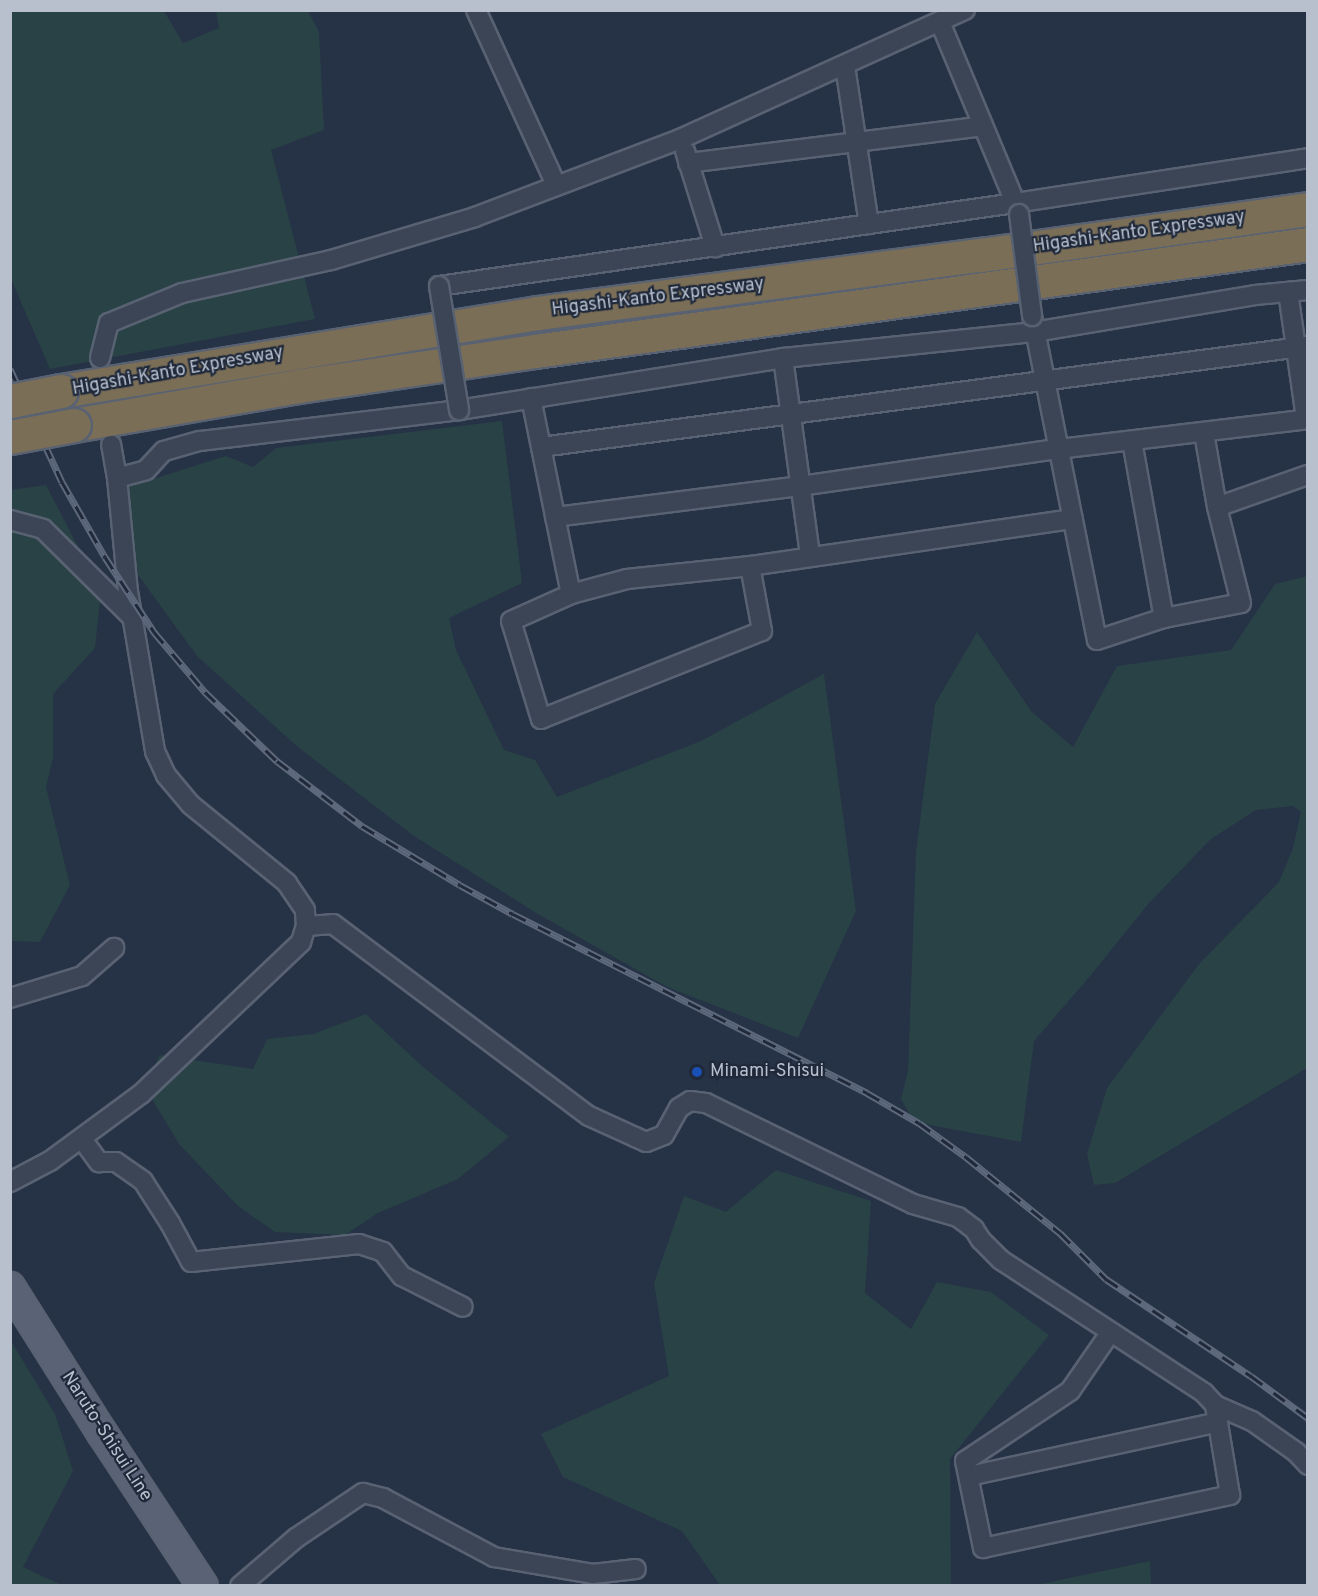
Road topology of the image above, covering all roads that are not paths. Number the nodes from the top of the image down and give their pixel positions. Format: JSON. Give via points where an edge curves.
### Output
{"nodes":[{"id":1,"x":476,"y":10,"type":"edge"},
{"id":2,"x":965,"y":10,"type":"edge"},
{"id":3,"x":940,"y":22,"type":"junction"},
{"id":4,"x":845,"y":66,"type":"junction"},
{"id":5,"x":982,"y":126,"type":"junction"},
{"id":6,"x":680,"y":139,"type":"junction"},
{"id":7,"x":857,"y":142,"type":"junction"},
{"id":8,"x":1308,"y":158,"type":"edge"},
{"id":9,"x":688,"y":163,"type":"junction"},
{"id":10,"x":556,"y":185,"type":"junction"},
{"id":11,"x":1017,"y":209,"type":"junction"},
{"id":12,"x":1308,"y":209,"type":"edge"},
{"id":13,"x":869,"y":224,"type":"junction"},
{"id":14,"x":1308,"y":244,"type":"edge"},
{"id":15,"x":715,"y":247,"type":"junction"},
{"id":16,"x":1308,"y":290,"type":"edge"},
{"id":17,"x":1288,"y":292,"type":"junction"},
{"id":18,"x":1033,"y":324,"type":"junction"},
{"id":19,"x":1302,"y":347,"type":"edge"},
{"id":20,"x":100,"y":358,"type":"dead end"},
{"id":21,"x":783,"y":358,"type":"junction"},
{"id":22,"x":1044,"y":380,"type":"junction"},
{"id":23,"x":531,"y":398,"type":"junction"},
{"id":24,"x":10,"y":401,"type":"edge"},
{"id":25,"x":459,"y":410,"type":"junction"},
{"id":26,"x":791,"y":415,"type":"junction"},
{"id":27,"x":1307,"y":419,"type":"edge"},
{"id":28,"x":1204,"y":433,"type":"junction"},
{"id":29,"x":10,"y":437,"type":"edge"},
{"id":30,"x":1132,"y":441,"type":"junction"},
{"id":31,"x":111,"y":445,"type":"dead end"},
{"id":32,"x":541,"y":447,"type":"junction"},
{"id":33,"x":1058,"y":449,"type":"junction"},
{"id":34,"x":1308,"y":475,"type":"edge"},
{"id":35,"x":117,"y":477,"type":"junction"},
{"id":36,"x":801,"y":486,"type":"junction"},
{"id":37,"x":1217,"y":507,"type":"junction"},
{"id":38,"x":555,"y":517,"type":"junction"},
{"id":39,"x":1073,"y":519,"type":"junction"},
{"id":40,"x":10,"y":520,"type":"edge"},
{"id":41,"x":810,"y":556,"type":"junction"},
{"id":42,"x":750,"y":566,"type":"junction"},
{"id":43,"x":571,"y":594,"type":"junction"},
{"id":44,"x":133,"y":618,"type":"junction"},
{"id":45,"x":1164,"y":618,"type":"junction"},
{"id":46,"x":306,"y":926,"type":"junction"},
{"id":47,"x":114,"y":948,"type":"dead end"},
{"id":48,"x":10,"y":998,"type":"edge"},
{"id":49,"x":82,"y":1139,"type":"junction"},
{"id":50,"x":10,"y":1182,"type":"edge"},
{"id":51,"x":10,"y":1287,"type":"edge"},
{"id":52,"x":464,"y":1307,"type":"dead end"},
{"id":53,"x":1110,"y":1333,"type":"junction"},
{"id":54,"x":1216,"y":1414,"type":"junction"},
{"id":55,"x":1308,"y":1465,"type":"edge"},
{"id":56,"x":969,"y":1476,"type":"junction"},
{"id":57,"x":636,"y":1569,"type":"dead end"},
{"id":58,"x":203,"y":1586,"type":"edge"},
{"id":59,"x":240,"y":1586,"type":"edge"}],
"edges":[{"from":1,"to":10,"type":"street"},
{"from":2,"to":3,"type":"street"},
{"from":3,"to":4,"type":"street"},
{"from":3,"to":5,"type":"street"},
{"from":4,"to":6,"type":"street"},
{"from":4,"to":7,"type":"street"},
{"from":5,"to":7,"type":"street"},
{"from":5,"to":11,"type":"street"},
{"from":6,"to":9,"type":"street"},
{"from":6,"to":10,"type":"street"},
{"from":7,"to":9,"type":"street"},
{"from":7,"to":13,"type":"street"},
{"from":8,"to":11,"type":"street"},
{"from":9,"to":15,"type":"street"},
{"from":10,"to":20,"type":"street","via":[[475,217],[331,260],[182,293],[109,323]]},
{"from":11,"to":13,"type":"street"},
{"from":11,"to":18,"type":"street","bridge":true},
{"from":12,"to":24,"type":"highway","name":"Higashi-Kanto Expressway","bridge":true,"via":[[538,313]]},
{"from":13,"to":15,"type":"street"},
{"from":14,"to":29,"type":"highway","name":"Higashi-Kanto Expressway","bridge":true,"via":[[298,386]]},
{"from":15,"to":25,"type":"street","bridge":true,"via":[[439,286]]},
{"from":16,"to":17,"type":"street"},
{"from":17,"to":18,"type":"street"},
{"from":17,"to":19,"type":"street"},
{"from":18,"to":21,"type":"street"},
{"from":18,"to":22,"type":"street"},
{"from":19,"to":22,"type":"street"},
{"from":19,"to":27,"type":"street"},
{"from":21,"to":23,"type":"street"},
{"from":21,"to":26,"type":"street"},
{"from":22,"to":26,"type":"street"},
{"from":22,"to":33,"type":"street"},
{"from":23,"to":25,"type":"street"},
{"from":23,"to":32,"type":"street"},
{"from":25,"to":35,"type":"street","via":[[200,441],[164,451],[146,470]]},
{"from":26,"to":32,"type":"street"},
{"from":26,"to":36,"type":"street"},
{"from":27,"to":28,"type":"street"},
{"from":28,"to":30,"type":"street"},
{"from":28,"to":37,"type":"street"},
{"from":30,"to":33,"type":"street"},
{"from":30,"to":45,"type":"street"},
{"from":31,"to":35,"type":"street"},
{"from":32,"to":38,"type":"street"},
{"from":33,"to":36,"type":"street"},
{"from":33,"to":39,"type":"street"},
{"from":34,"to":37,"type":"street"},
{"from":35,"to":44,"type":"street"},
{"from":36,"to":38,"type":"street"},
{"from":36,"to":41,"type":"street"},
{"from":37,"to":45,"type":"street","via":[[1241,603]]},
{"from":38,"to":43,"type":"street"},
{"from":39,"to":41,"type":"street"},
{"from":39,"to":45,"type":"street","via":[[1097,640]]},
{"from":40,"to":44,"type":"street","via":[[43,529]]},
{"from":41,"to":42,"type":"street"},
{"from":42,"to":43,"type":"street","via":[[627,579]]},
{"from":42,"to":43,"type":"street","via":[[762,631],[541,719],[511,621]]},
{"from":44,"to":46,"type":"street","via":[[155,751],[166,775],[190,806],[287,883],[305,910]]},
{"from":46,"to":49,"type":"street","via":[[301,942],[181,1058]]},
{"from":46,"to":53,"type":"street","via":[[333,924],[589,1116],[646,1142],[664,1135],[679,1108],[690,1101],[706,1103],[913,1204],[958,1217],[974,1228],[1001,1260]]},
{"from":47,"to":48,"type":"street","via":[[82,976]]},
{"from":49,"to":50,"type":"street"},
{"from":49,"to":52,"type":"street","via":[[99,1162],[116,1162],[143,1182],[191,1262],[359,1244],[383,1252],[402,1275]]},
{"from":51,"to":58,"type":"main road","name":"Naruto-Shisui Line"},
{"from":53,"to":54,"type":"street","via":[[1204,1393]]},
{"from":53,"to":56,"type":"street","via":[[1070,1391],[965,1461]]},
{"from":54,"to":55,"type":"street","via":[[1252,1421]]},
{"from":54,"to":56,"type":"street"},
{"from":54,"to":56,"type":"street","via":[[1230,1495],[983,1548]]},
{"from":57,"to":59,"type":"street","via":[[593,1574],[494,1557],[383,1498],[363,1492],[296,1538]]}]}
